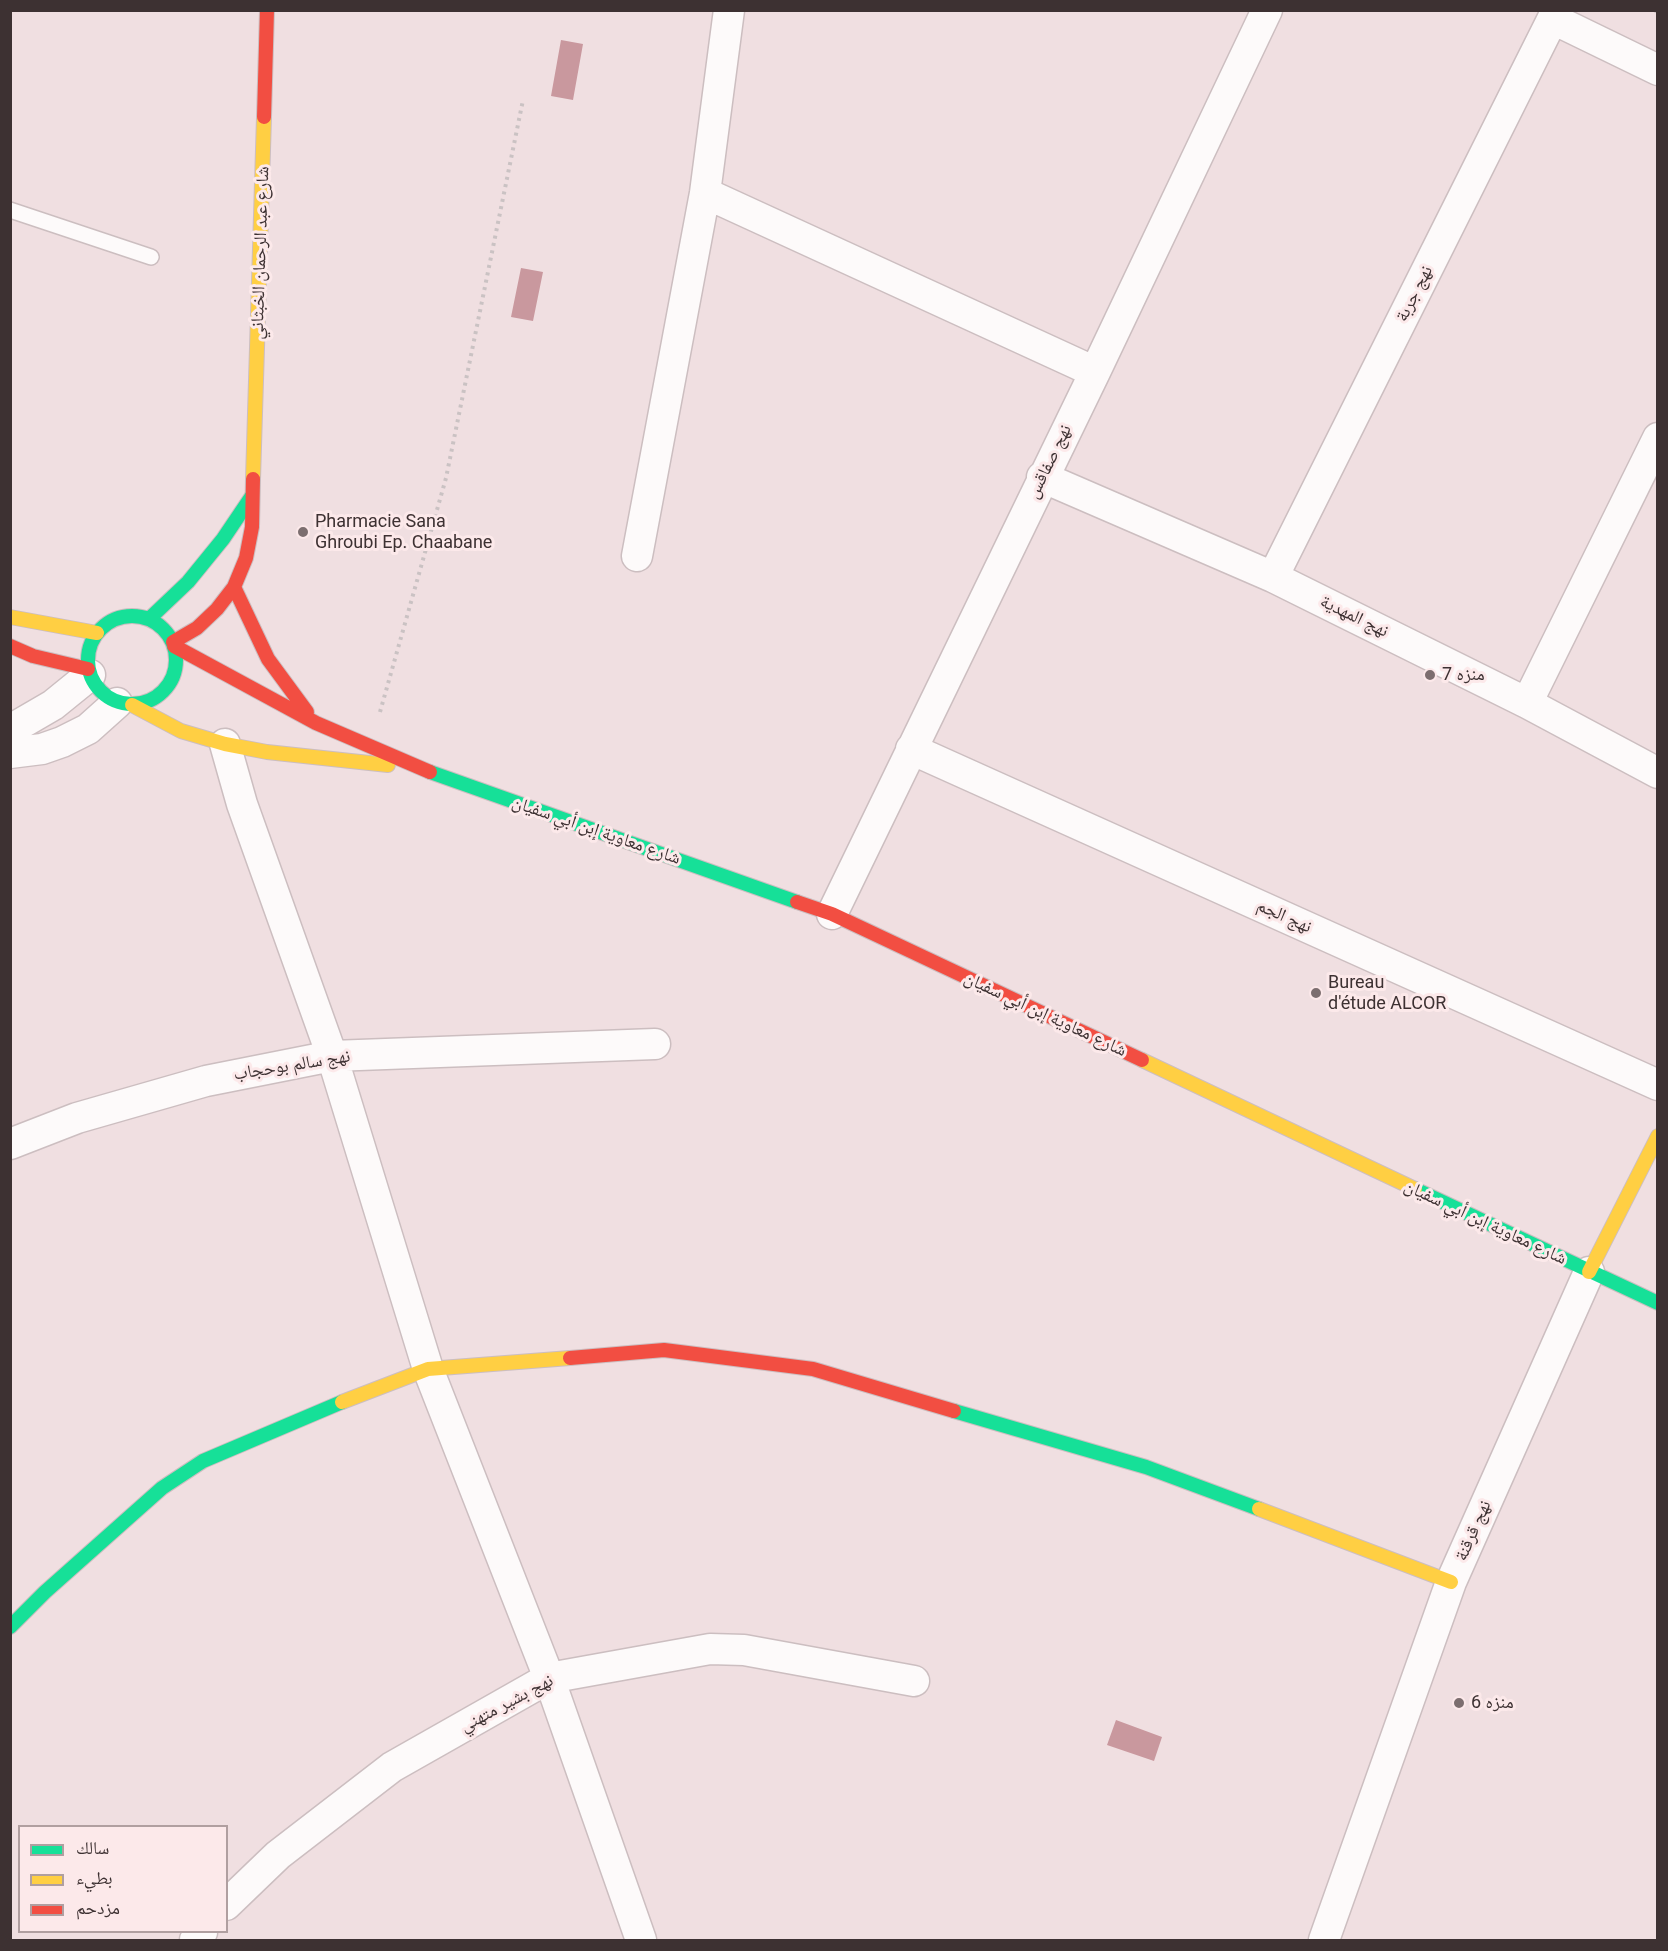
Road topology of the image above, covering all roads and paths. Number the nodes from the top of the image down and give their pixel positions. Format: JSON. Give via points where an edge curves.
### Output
{"nodes":[{"id":1,"x":267,"y":10,"type":"edge"},
{"id":2,"x":729,"y":10,"type":"edge"},
{"id":3,"x":1267,"y":10,"type":"edge"},
{"id":4,"x":1555,"y":15,"type":"edge"},
{"id":5,"x":1658,"y":70,"type":"edge"},
{"id":6,"x":523,"y":100,"type":"dead end"},
{"id":7,"x":705,"y":193,"type":"junction"},
{"id":8,"x":10,"y":210,"type":"edge"},
{"id":9,"x":151,"y":258,"type":"dead end"},
{"id":10,"x":1095,"y":372,"type":"junction"},
{"id":11,"x":1658,"y":438,"type":"edge"},
{"id":12,"x":1042,"y":477,"type":"junction"},
{"id":13,"x":252,"y":496,"type":"junction"},
{"id":14,"x":637,"y":556,"type":"dead end"},
{"id":15,"x":1273,"y":577,"type":"junction"},
{"id":16,"x":234,"y":586,"type":"junction"},
{"id":17,"x":10,"y":617,"type":"edge"},
{"id":18,"x":149,"y":619,"type":"junction"},
{"id":19,"x":97,"y":633,"type":"junction"},
{"id":20,"x":174,"y":644,"type":"junction"},
{"id":21,"x":10,"y":646,"type":"edge"},
{"id":22,"x":89,"y":672,"type":"junction"},
{"id":23,"x":1527,"y":703,"type":"junction"},
{"id":24,"x":125,"y":704,"type":"junction"},
{"id":25,"x":316,"y":723,"type":"junction"},
{"id":26,"x":10,"y":730,"type":"edge"},
{"id":27,"x":225,"y":744,"type":"junction"},
{"id":28,"x":370,"y":747,"type":"junction"},
{"id":29,"x":911,"y":749,"type":"junction"},
{"id":30,"x":10,"y":753,"type":"edge"},
{"id":31,"x":417,"y":768,"type":"junction"},
{"id":32,"x":1658,"y":773,"type":"edge"},
{"id":33,"x":832,"y":914,"type":"junction"},
{"id":34,"x":655,"y":1044,"type":"dead end"},
{"id":35,"x":332,"y":1056,"type":"junction"},
{"id":36,"x":1658,"y":1085,"type":"edge"},
{"id":37,"x":1658,"y":1136,"type":"edge"},
{"id":38,"x":10,"y":1144,"type":"edge"},
{"id":39,"x":1590,"y":1272,"type":"junction"},
{"id":40,"x":1658,"y":1303,"type":"edge"},
{"id":41,"x":428,"y":1369,"type":"junction"},
{"id":42,"x":1451,"y":1582,"type":"junction"},
{"id":43,"x":10,"y":1627,"type":"edge"},
{"id":44,"x":549,"y":1678,"type":"junction"},
{"id":45,"x":914,"y":1681,"type":"dead end"},
{"id":46,"x":228,"y":1903,"type":"edge"},
{"id":47,"x":641,"y":1941,"type":"edge"},
{"id":48,"x":1324,"y":1941,"type":"edge"}],
"edges":[{"from":1,"to":13,"type":"main road","name":"شارع عبد الرحمان الخبثاني"},
{"from":2,"to":7,"type":"street"},
{"from":3,"to":10,"type":"street","name":"نهج صفاقس"},
{"from":4,"to":5,"type":"street"},
{"from":4,"to":15,"type":"street","name":"نهج جربة"},
{"from":6,"to":28,"type":"path","via":[[446,478]]},
{"from":7,"to":10,"type":"street"},
{"from":7,"to":14,"type":"street"},
{"from":8,"to":9,"type":"lane"},
{"from":10,"to":12,"type":"street","name":"نهج صفاقس"},
{"from":11,"to":23,"type":"street"},
{"from":12,"to":15,"type":"street","name":"نهج المهدية"},
{"from":12,"to":29,"type":"street","name":"نهج صفاقس"},
{"from":13,"to":16,"type":"main road","name":"شارع عبد الرحمان الخبثاني","via":[[246,558]]},
{"from":13,"to":18,"type":"main road","via":[[223,540]]},
{"from":15,"to":23,"type":"street","name":"نهج المهدية"},
{"from":16,"to":20,"type":"main road","name":"شارع عبد الرحمان الخبثاني","via":[[217,609]]},
{"from":16,"to":25,"type":"main road","via":[[268,659]]},
{"from":17,"to":19,"type":"main road"},
{"from":18,"to":19,"type":"main road","via":[[126,616]]},
{"from":18,"to":20,"type":"main road","name":"شارع معاوية إبن أبي سفيان","via":[[167,632]]},
{"from":19,"to":22,"type":"main road","via":[[88,656]]},
{"from":20,"to":24,"type":"main road","via":[[177,660],[169,687],[146,703]]},
{"from":20,"to":25,"type":"main road","name":"شارع معاوية إبن أبي سفيان"},
{"from":21,"to":22,"type":"main road"},
{"from":22,"to":24,"type":"main road","name":"شارع معاوية إبن أبي سفيان","via":[[100,691]]},
{"from":22,"to":26,"type":"street","via":[[52,705]]},
{"from":23,"to":32,"type":"street","name":"نهج المهدية"},
{"from":24,"to":27,"type":"main road","name":"شارع معاوية إبن أبي سفيان","via":[[181,731]]},
{"from":24,"to":30,"type":"street","via":[[62,742]]},
{"from":25,"to":28,"type":"main road","name":"شارع معاوية إبن أبي سفيان"},
{"from":27,"to":31,"type":"main road","name":"شارع معاوية إبن أبي سفيان"},
{"from":27,"to":35,"type":"street","via":[[242,804]]},
{"from":28,"to":31,"type":"main road","name":"شارع معاوية إبن أبي سفيان"},
{"from":29,"to":33,"type":"street","name":"نهج صفاقس"},
{"from":29,"to":36,"type":"street","name":"نهج الجم"},
{"from":31,"to":33,"type":"main road","name":"شارع معاوية إبن أبي سفيان"},
{"from":33,"to":39,"type":"main road","name":"شارع معاوية إبن أبي سفيان"},
{"from":34,"to":35,"type":"street","name":"نهج سالم بوحجاب"},
{"from":35,"to":38,"type":"street","name":"نهج سالم بوحجاب","via":[[206,1081],[77,1118]]},
{"from":35,"to":41,"type":"street"},
{"from":37,"to":39,"type":"main road","name":"نهج قرقنة"},
{"from":39,"to":40,"type":"main road","name":"شارع معاوية إبن أبي سفيان"},
{"from":39,"to":42,"type":"street","name":"نهج قرقنة"},
{"from":41,"to":42,"type":"main road","via":[[664,1350],[813,1369],[1146,1467]]},
{"from":41,"to":43,"type":"main road","via":[[285,1424],[203,1461],[162,1488]]},
{"from":41,"to":44,"type":"street"},
{"from":42,"to":48,"type":"street","name":"نهج قرقنة"},
{"from":44,"to":45,"type":"street","name":"نهج بشير متهني","via":[[710,1648],[744,1650]]},
{"from":44,"to":46,"type":"street","name":"نهج بشير متهني","via":[[393,1767],[278,1855]]},
{"from":44,"to":47,"type":"street"}]}
